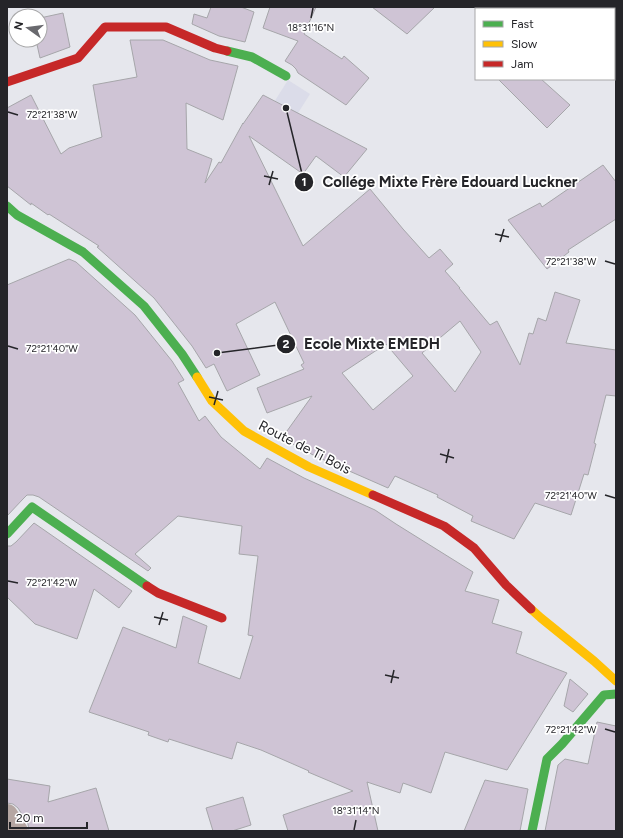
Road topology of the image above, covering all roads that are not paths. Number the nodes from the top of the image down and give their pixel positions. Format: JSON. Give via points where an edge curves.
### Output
{"nodes":[{"id":1,"x":286,"y":76,"type":"dead end"},
{"id":2,"x":7,"y":82,"type":"edge"},
{"id":3,"x":7,"y":206,"type":"edge"},
{"id":4,"x":7,"y":534,"type":"edge"},
{"id":5,"x":222,"y":618,"type":"dead end"},
{"id":6,"x":616,"y":681,"type":"edge"},
{"id":7,"x":616,"y":694,"type":"edge"},
{"id":8,"x":7,"y":815,"type":"edge"},
{"id":9,"x":17,"y":831,"type":"edge"},
{"id":10,"x":532,"y":831,"type":"edge"}],
"edges":[{"from":1,"to":2,"type":"street","via":[[252,56],[215,48],[166,27],[105,27],[78,58]]},
{"from":3,"to":6,"type":"street","name":"Route de Ti Bois","via":[[17,215],[83,252],[144,306],[182,354],[212,401],[244,431],[309,467],[444,526],[474,548],[506,585],[541,618]]},
{"from":4,"to":5,"type":"street","via":[[32,506],[158,593]]},
{"from":7,"to":10,"type":"street","via":[[604,696],[547,759]]},
{"from":8,"to":9,"type":"street"}]}
